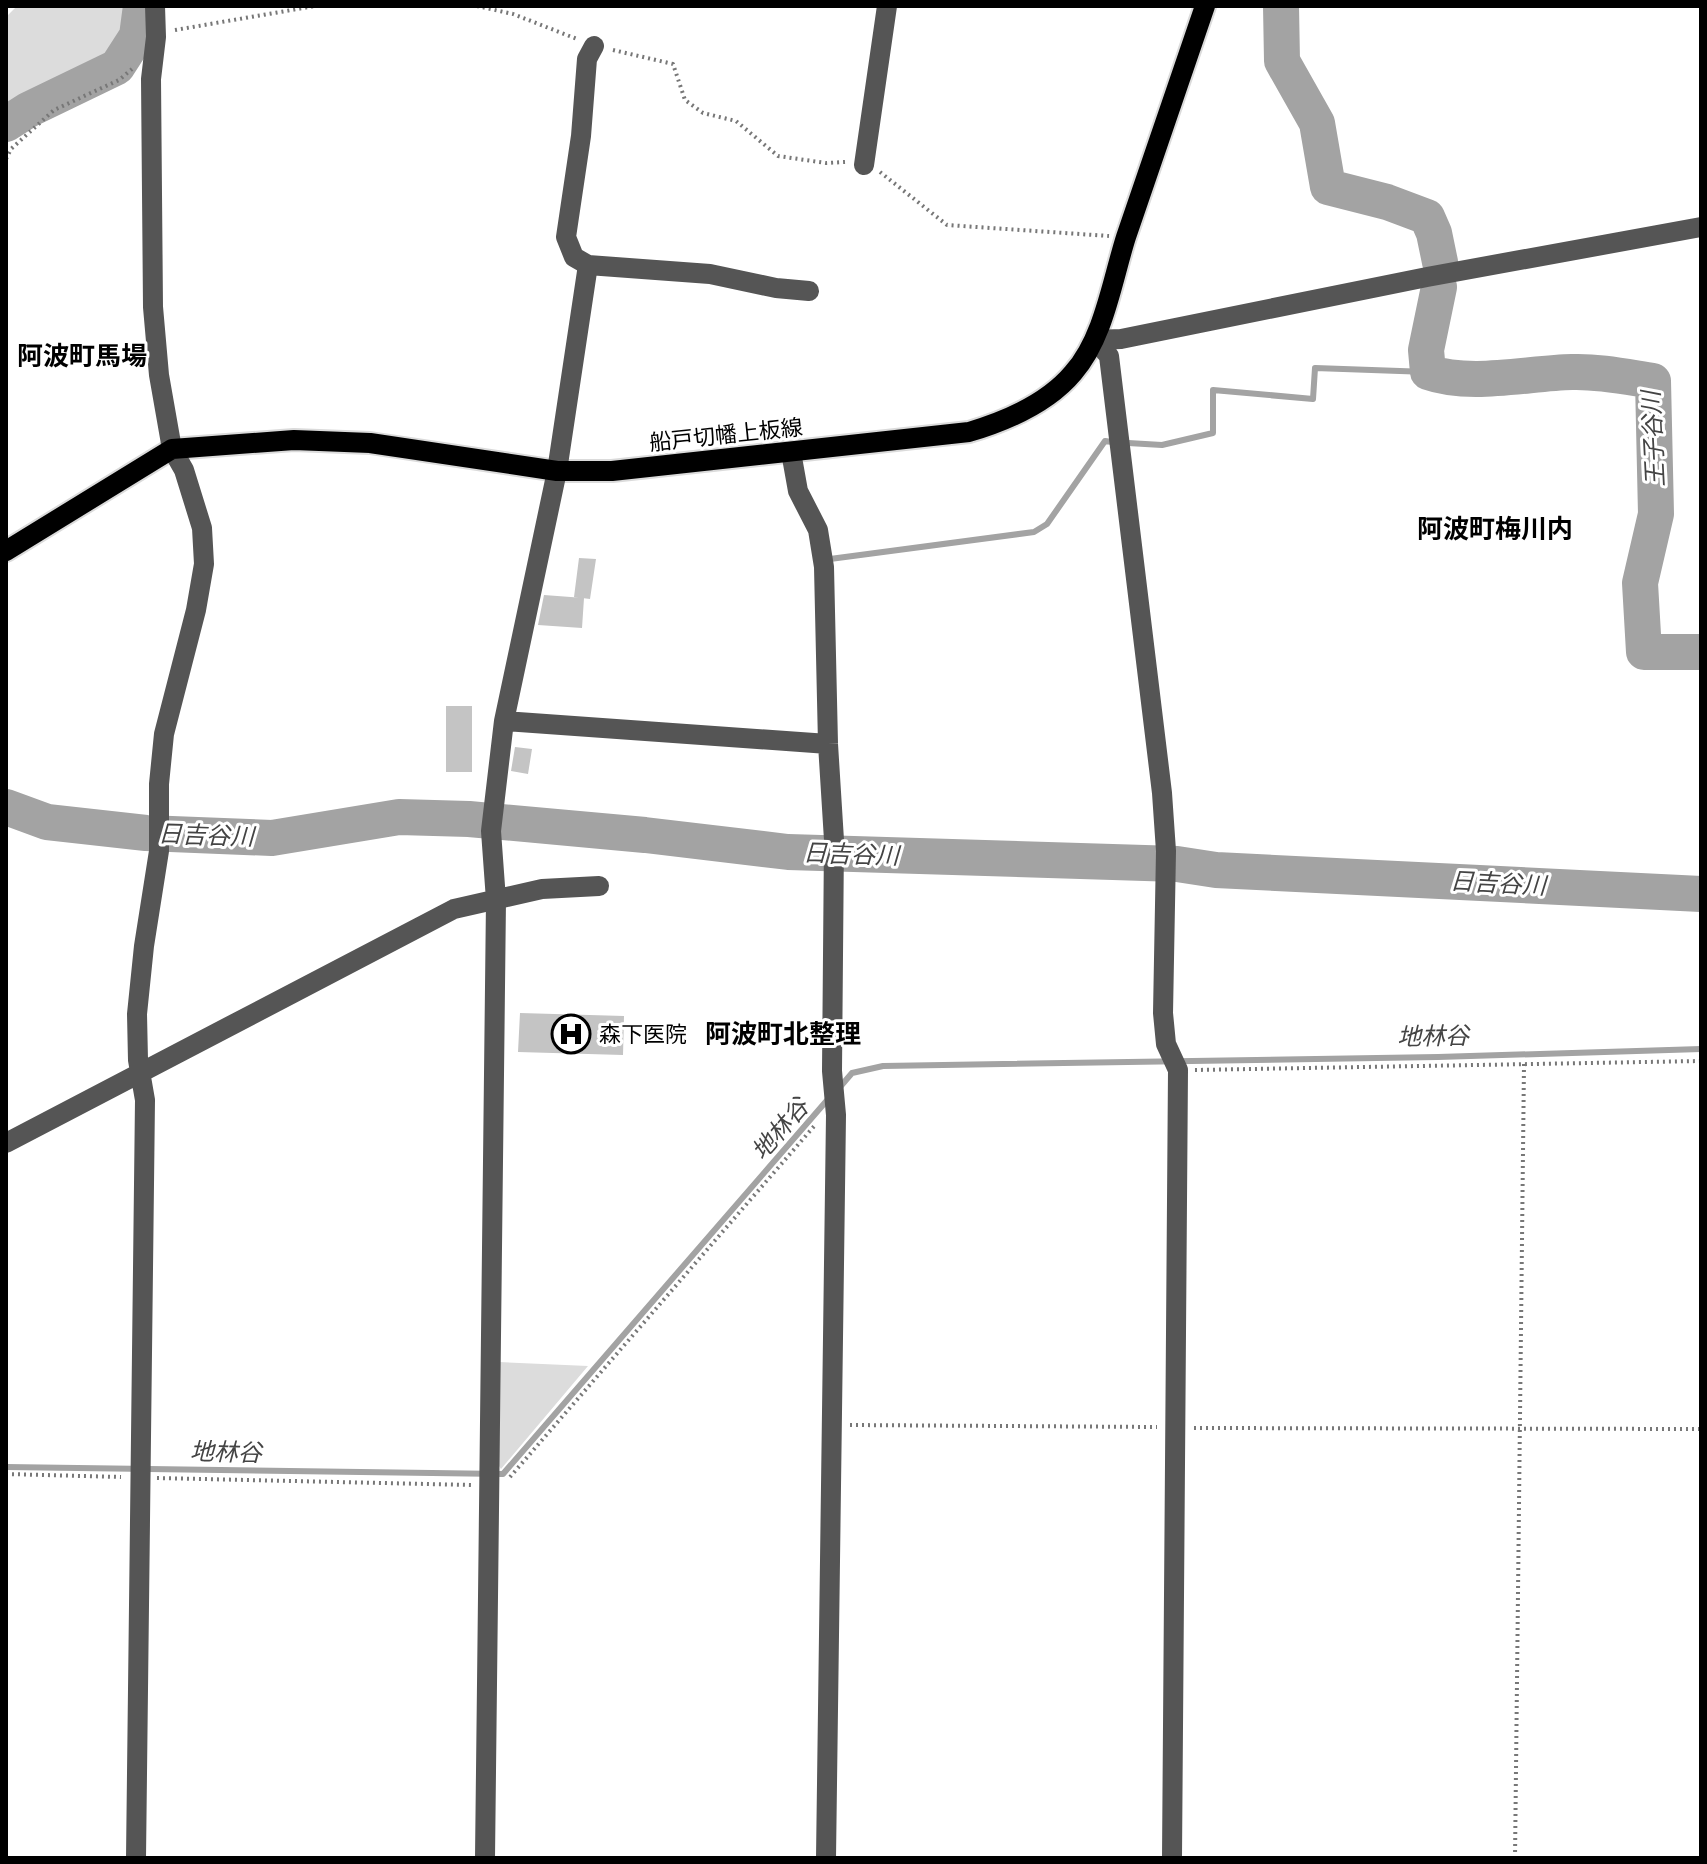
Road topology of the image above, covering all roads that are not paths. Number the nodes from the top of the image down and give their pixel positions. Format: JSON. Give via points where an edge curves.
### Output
{"nodes":[{"id":1,"x":155,"y":6,"type":"edge"},
{"id":2,"x":887,"y":6,"type":"edge"},
{"id":3,"x":1205,"y":6,"type":"edge"},
{"id":4,"x":594,"y":46,"type":"road end"},
{"id":5,"x":864,"y":165,"type":"road end"},
{"id":6,"x":1701,"y":227,"type":"edge"},
{"id":7,"x":588,"y":265,"type":"junction"},
{"id":8,"x":809,"y":291,"type":"dead end"},
{"id":9,"x":1095,"y":340,"type":"junction"},
{"id":10,"x":172,"y":449,"type":"junction"},
{"id":11,"x":791,"y":452,"type":"junction"},
{"id":12,"x":557,"y":471,"type":"junction"},
{"id":13,"x":6,"y":551,"type":"edge"},
{"id":14,"x":504,"y":721,"type":"junction"},
{"id":15,"x":828,"y":744,"type":"junction"},
{"id":16,"x":599,"y":886,"type":"dead end"},
{"id":17,"x":496,"y":900,"type":"junction"},
{"id":18,"x":141,"y":1073,"type":"junction"},
{"id":19,"x":6,"y":1143,"type":"edge"},
{"id":20,"x":136,"y":1858,"type":"edge"},
{"id":21,"x":485,"y":1858,"type":"edge"},
{"id":22,"x":826,"y":1858,"type":"edge"},
{"id":23,"x":1172,"y":1858,"type":"edge"}],
"edges":[{"from":1,"to":10,"type":"street","via":[[153,307]]},
{"from":2,"to":5,"type":"street"},
{"from":3,"to":9,"type":"main road","name":"船戸切幡上板線"},
{"from":4,"to":7,"type":"street","via":[[587,59],[566,237],[574,257]]},
{"from":6,"to":9,"type":"street"},
{"from":7,"to":8,"type":"street","via":[[710,274]]},
{"from":7,"to":12,"type":"street"},
{"from":9,"to":11,"type":"main road","name":"船戸切幡上板線","via":[[1073,374],[1007,421],[969,432]]},
{"from":9,"to":23,"type":"street","via":[[1109,356],[1166,851],[1163,1013],[1166,1044],[1175,1063]]},
{"from":10,"to":12,"type":"main road","name":"船戸切幡上板線","via":[[294,440],[370,443]]},
{"from":10,"to":13,"type":"main road","name":"船戸切幡上板線"},
{"from":10,"to":18,"type":"street","via":[[202,528],[204,564],[164,734],[159,851],[137,1014]]},
{"from":11,"to":12,"type":"main road","name":"船戸切幡上板線","via":[[612,471]]},
{"from":11,"to":15,"type":"street","via":[[798,491],[818,530],[824,567]]},
{"from":12,"to":14,"type":"street"},
{"from":14,"to":15,"type":"street"},
{"from":14,"to":17,"type":"street","via":[[491,820]]},
{"from":15,"to":22,"type":"street","via":[[835,864]]},
{"from":16,"to":17,"type":"street","via":[[542,889]]},
{"from":17,"to":18,"type":"street","via":[[454,909]]},
{"from":17,"to":21,"type":"street"},
{"from":18,"to":19,"type":"street"},
{"from":18,"to":20,"type":"street","via":[[145,1100]]}]}
